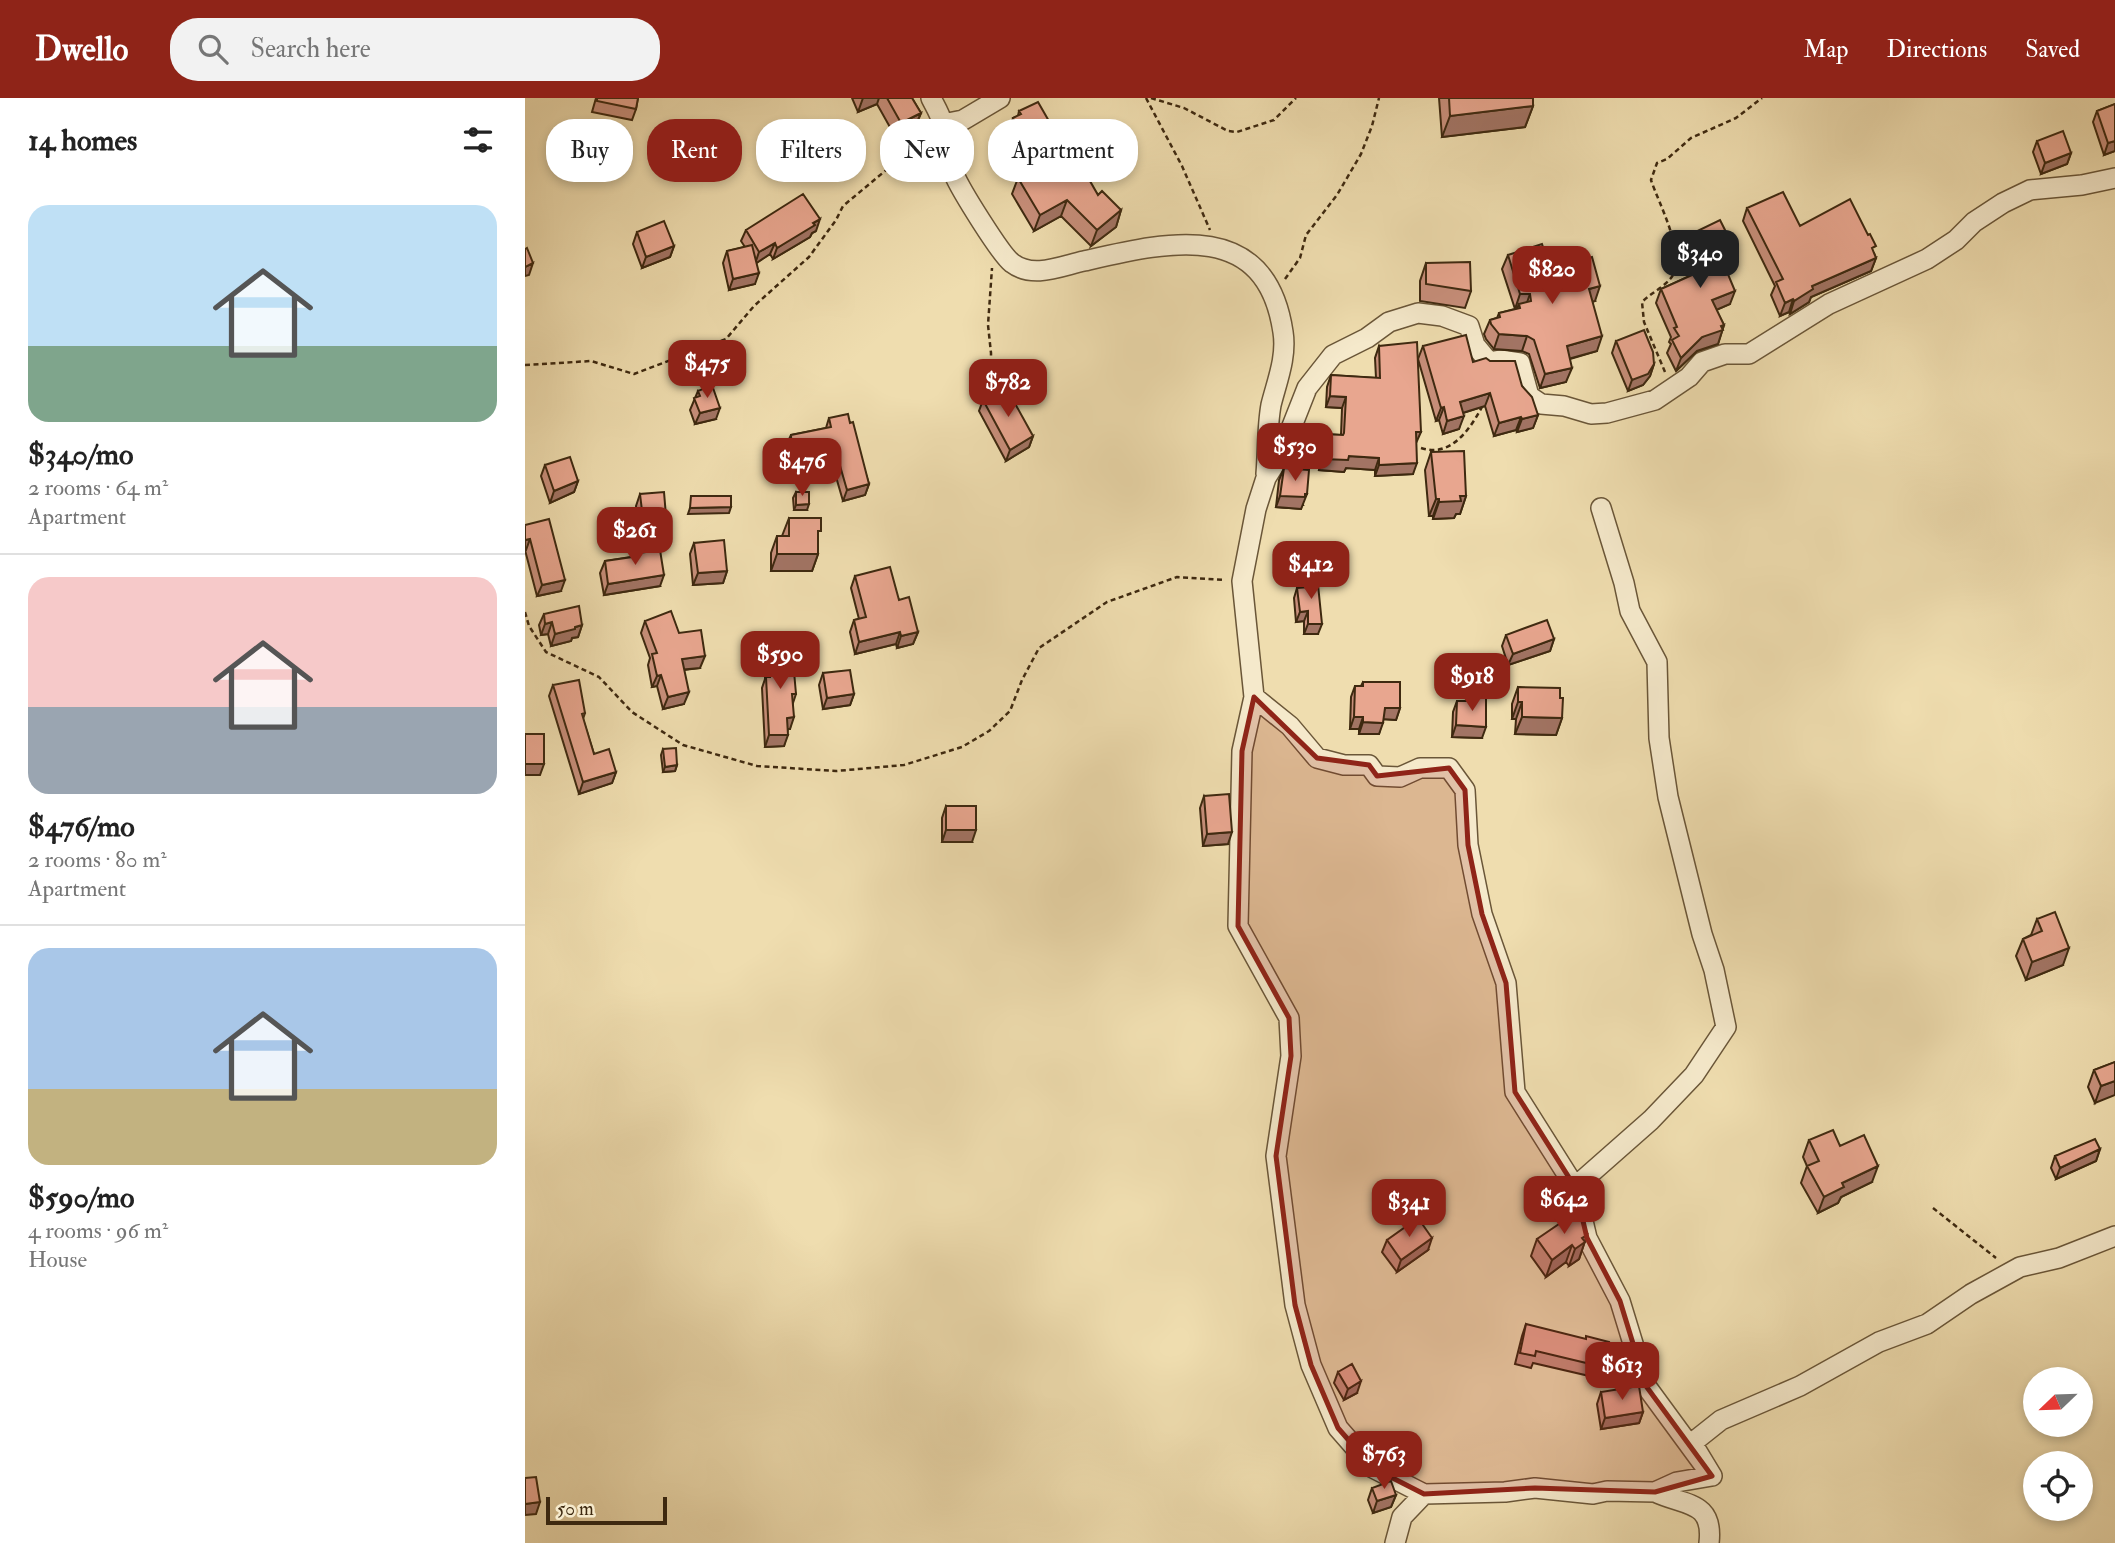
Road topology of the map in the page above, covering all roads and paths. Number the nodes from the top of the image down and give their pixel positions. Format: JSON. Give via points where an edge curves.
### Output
{"nodes":[{"id":1,"x":932,"y":98,"type":"edge"},
{"id":2,"x":1000,"y":98,"type":"edge"},
{"id":3,"x":1149,"y":98,"type":"edge"},
{"id":4,"x":1297,"y":98,"type":"edge"},
{"id":5,"x":1379,"y":98,"type":"edge"},
{"id":6,"x":1762,"y":98,"type":"edge"},
{"id":7,"x":941,"y":119,"type":"edge"},
{"id":8,"x":965,"y":119,"type":"edge"},
{"id":9,"x":880,"y":176,"type":"edge"},
{"id":10,"x":2115,"y":178,"type":"edge"},
{"id":11,"x":958,"y":182,"type":"edge"},
{"id":12,"x":1217,"y":246,"type":"junction"},
{"id":13,"x":1002,"y":250,"type":"junction"},
{"id":14,"x":1276,"y":302,"type":"junction"},
{"id":15,"x":525,"y":366,"type":"edge"},
{"id":16,"x":1673,"y":387,"type":"junction"},
{"id":17,"x":991,"y":399,"type":"edge"},
{"id":18,"x":1483,"y":405,"type":"edge"},
{"id":19,"x":1421,"y":448,"type":"dead end"},
{"id":20,"x":1266,"y":478,"type":"junction"},
{"id":21,"x":1601,"y":508,"type":"dead end"},
{"id":22,"x":1241,"y":581,"type":"junction"},
{"id":23,"x":525,"y":612,"type":"edge"},
{"id":24,"x":1254,"y":697,"type":"junction"},
{"id":25,"x":1576,"y":1188,"type":"junction"},
{"id":26,"x":1933,"y":1208,"type":"dead end"},
{"id":27,"x":2115,"y":1236,"type":"edge"},
{"id":28,"x":2013,"y":1271,"type":"junction"},
{"id":29,"x":1712,"y":1476,"type":"junction"},
{"id":30,"x":1655,"y":1492,"type":"junction"},
{"id":31,"x":1424,"y":1494,"type":"junction"},
{"id":32,"x":1395,"y":1543,"type":"edge"},
{"id":33,"x":1709,"y":1543,"type":"edge"}],
"edges":[{"from":1,"to":7,"type":"street"},
{"from":2,"to":8,"type":"street"},
{"from":3,"to":4,"type":"path","via":[[1237,132],[1273,120]]},
{"from":3,"to":12,"type":"path"},
{"from":5,"to":14,"type":"path","via":[[1361,154],[1306,235],[1300,258],[1281,284]]},
{"from":6,"to":16,"type":"path","via":[[1657,163],[1651,180],[1669,226],[1676,270],[1643,302],[1642,313]]},
{"from":9,"to":15,"type":"path","via":[[843,206],[809,257],[754,306],[726,339],[634,374],[591,361]]},
{"from":10,"to":16,"type":"street","via":[[2021,194],[1974,222],[1927,259],[1829,304],[1749,354],[1725,354],[1702,362]]},
{"from":11,"to":13,"type":"street"},
{"from":12,"to":13,"type":"street","via":[[1130,250],[1037,272],[1012,263]]},
{"from":12,"to":14,"type":"street","via":[[1258,269]]},
{"from":13,"to":17,"type":"path","via":[[992,269],[988,325]]},
{"from":14,"to":20,"type":"street","via":[[1284,334],[1281,372],[1271,406]]},
{"from":16,"to":20,"type":"street","via":[[1655,400],[1607,413],[1541,404],[1529,396],[1520,363],[1489,362],[1475,345],[1469,326],[1418,313],[1389,322],[1333,355],[1307,388],[1281,454]]},
{"from":18,"to":19,"type":"path","via":[[1451,446],[1432,451]]},
{"from":20,"to":22,"type":"street"},
{"from":21,"to":25,"type":"street","via":[[1630,611],[1657,662],[1659,738],[1668,797],[1726,1027],[1693,1074],[1651,1121]]},
{"from":22,"to":23,"type":"path","via":[[1177,577],[1107,601],[1039,648],[1010,711],[989,731],[962,747],[922,761],[836,771],[757,766],[683,745],[632,712],[599,677],[546,652]]},
{"from":22,"to":24,"type":"street"},
{"from":24,"to":25,"type":"street","via":[[1290,726],[1317,758],[1369,765],[1377,776],[1400,777],[1420,768],[1449,768],[1465,790],[1468,845],[1482,914],[1506,983],[1515,1092]]},
{"from":24,"to":31,"type":"street","via":[[1242,751],[1238,926],[1289,1018],[1291,1056],[1276,1156],[1295,1306],[1311,1365],[1338,1428],[1374,1468]]},
{"from":25,"to":29,"type":"street","via":[[1587,1238],[1620,1301],[1646,1386]]},
{"from":26,"to":28,"type":"path"},
{"from":27,"to":28,"type":"street"},
{"from":28,"to":29,"type":"street","via":[[1927,1324],[1879,1342],[1800,1386],[1721,1420],[1692,1443]]},
{"from":29,"to":30,"type":"street","via":[[1677,1482]]},
{"from":30,"to":31,"type":"street","via":[[1593,1494],[1535,1488]]},
{"from":30,"to":33,"type":"street","via":[[1700,1507],[1710,1532]]},
{"from":31,"to":32,"type":"street","via":[[1402,1517]]}]}
